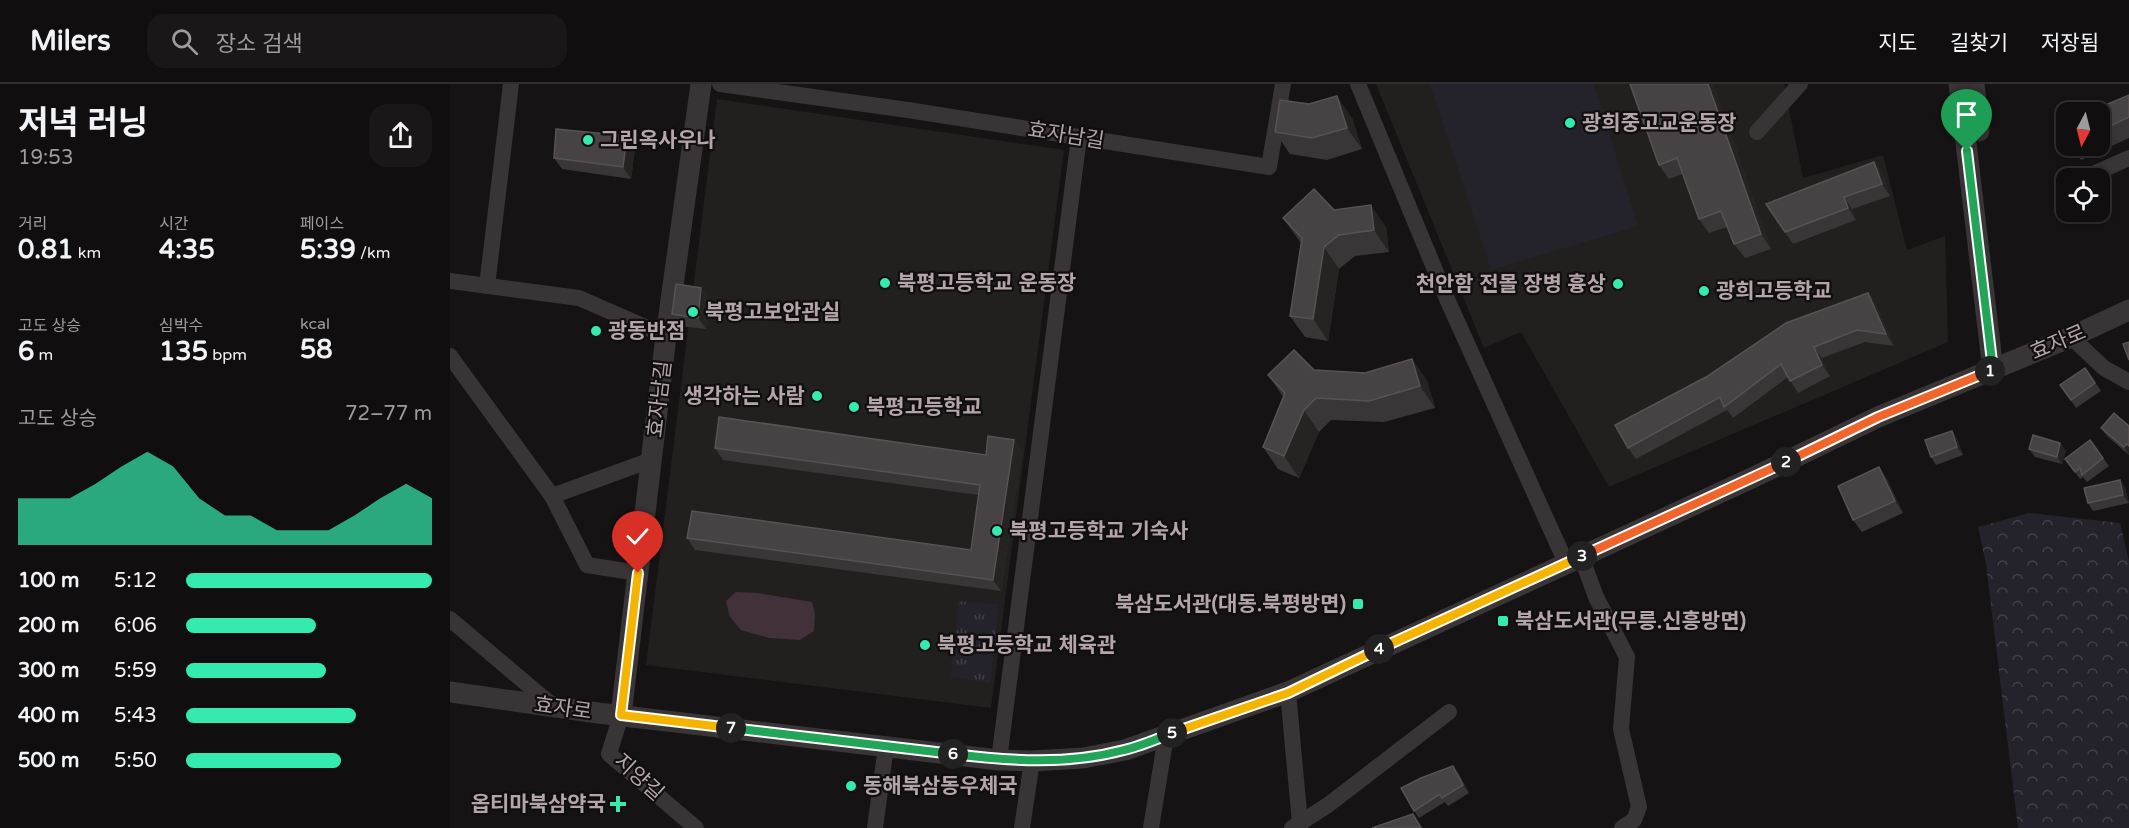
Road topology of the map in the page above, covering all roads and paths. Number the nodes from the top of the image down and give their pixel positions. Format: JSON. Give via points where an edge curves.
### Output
{"nodes":[{"id":1,"x":511,"y":84,"type":"edge"},
{"id":2,"x":701,"y":84,"type":"edge"},
{"id":3,"x":720,"y":84,"type":"edge"},
{"id":4,"x":1283,"y":84,"type":"edge"},
{"id":5,"x":1358,"y":84,"type":"edge"},
{"id":6,"x":1800,"y":84,"type":"edge"},
{"id":7,"x":1944,"y":84,"type":"edge"},
{"id":8,"x":1959,"y":84,"type":"edge"},
{"id":9,"x":1974,"y":84,"type":"edge"},
{"id":10,"x":1757,"y":132,"type":"dead end"},
{"id":11,"x":1079,"y":137,"type":"junction"},
{"id":12,"x":2129,"y":158,"type":"edge"},
{"id":13,"x":2106,"y":168,"type":"edge"},
{"id":14,"x":1975,"y":218,"type":"junction"},
{"id":15,"x":450,"y":281,"type":"edge"},
{"id":16,"x":487,"y":286,"type":"junction"},
{"id":17,"x":2129,"y":310,"type":"edge"},
{"id":18,"x":666,"y":336,"type":"junction"},
{"id":19,"x":2071,"y":337,"type":"junction"},
{"id":20,"x":450,"y":356,"type":"edge"},
{"id":21,"x":1993,"y":370,"type":"junction"},
{"id":22,"x":2129,"y":382,"type":"edge"},
{"id":23,"x":651,"y":460,"type":"junction"},
{"id":24,"x":552,"y":496,"type":"junction"},
{"id":25,"x":1573,"y":560,"type":"junction"},
{"id":26,"x":638,"y":573,"type":"junction"},
{"id":27,"x":450,"y":619,"type":"edge"},
{"id":28,"x":450,"y":692,"type":"edge"},
{"id":29,"x":1288,"y":693,"type":"junction"},
{"id":30,"x":553,"y":706,"type":"junction"},
{"id":31,"x":1449,"y":712,"type":"dead end"},
{"id":32,"x":621,"y":715,"type":"junction"},
{"id":33,"x":1166,"y":736,"type":"junction"},
{"id":34,"x":886,"y":746,"type":"junction"},
{"id":35,"x":999,"y":760,"type":"junction"},
{"id":36,"x":1032,"y":761,"type":"junction"},
{"id":37,"x":1297,"y":826,"type":"edge"},
{"id":38,"x":696,"y":828,"type":"edge"},
{"id":39,"x":875,"y":828,"type":"edge"},
{"id":40,"x":1022,"y":828,"type":"edge"},
{"id":41,"x":1151,"y":828,"type":"edge"},
{"id":42,"x":1622,"y":828,"type":"edge"}],
"edges":[{"from":1,"to":16,"type":"street"},
{"from":2,"to":18,"type":"street","name":"효자남길"},
{"from":3,"to":11,"type":"street","name":"효자남길"},
{"from":4,"to":11,"type":"street","name":"효자남길","via":[[1269,167]]},
{"from":5,"to":25,"type":"street","via":[[1447,299]]},
{"from":6,"to":10,"type":"street"},
{"from":7,"to":14,"type":"street","via":[[1957,172]]},
{"from":8,"to":14,"type":"street"},
{"from":9,"to":14,"type":"street","via":[[1983,175]]},
{"from":11,"to":35,"type":"street"},
{"from":12,"to":13,"type":"street"},
{"from":14,"to":21,"type":"street"},
{"from":15,"to":16,"type":"street"},
{"from":16,"to":18,"type":"street","via":[[579,298]]},
{"from":17,"to":19,"type":"street","name":"효자로"},
{"from":18,"to":23,"type":"street","name":"효자남길"},
{"from":19,"to":21,"type":"street","name":"효자로"},
{"from":19,"to":22,"type":"street","via":[[2104,368]]},
{"from":20,"to":24,"type":"street"},
{"from":21,"to":25,"type":"street","name":"효자로","via":[[1878,417]]},
{"from":23,"to":24,"type":"street"},
{"from":23,"to":26,"type":"street","name":"효자남길"},
{"from":24,"to":26,"type":"street","via":[[587,565]]},
{"from":25,"to":29,"type":"street","name":"효자로"},
{"from":25,"to":42,"type":"street","via":[[1627,657],[1620,729],[1639,807],[1634,820]]},
{"from":26,"to":32,"type":"street","name":"효자남길"},
{"from":27,"to":30,"type":"street"},
{"from":28,"to":30,"type":"street","name":"효자로"},
{"from":29,"to":33,"type":"street","name":"효자로"},
{"from":29,"to":37,"type":"street"},
{"from":30,"to":32,"type":"street","name":"효자로"},
{"from":31,"to":37,"type":"street"},
{"from":32,"to":34,"type":"street","name":"효자로"},
{"from":32,"to":38,"type":"street","name":"지양길","via":[[609,754]]},
{"from":33,"to":36,"type":"street","name":"효자로","via":[[1125,750],[1083,758]]},
{"from":33,"to":41,"type":"street"},
{"from":34,"to":35,"type":"street","name":"효자로"},
{"from":34,"to":39,"type":"street"},
{"from":35,"to":36,"type":"street","name":"효자로"},
{"from":36,"to":40,"type":"street"}]}
